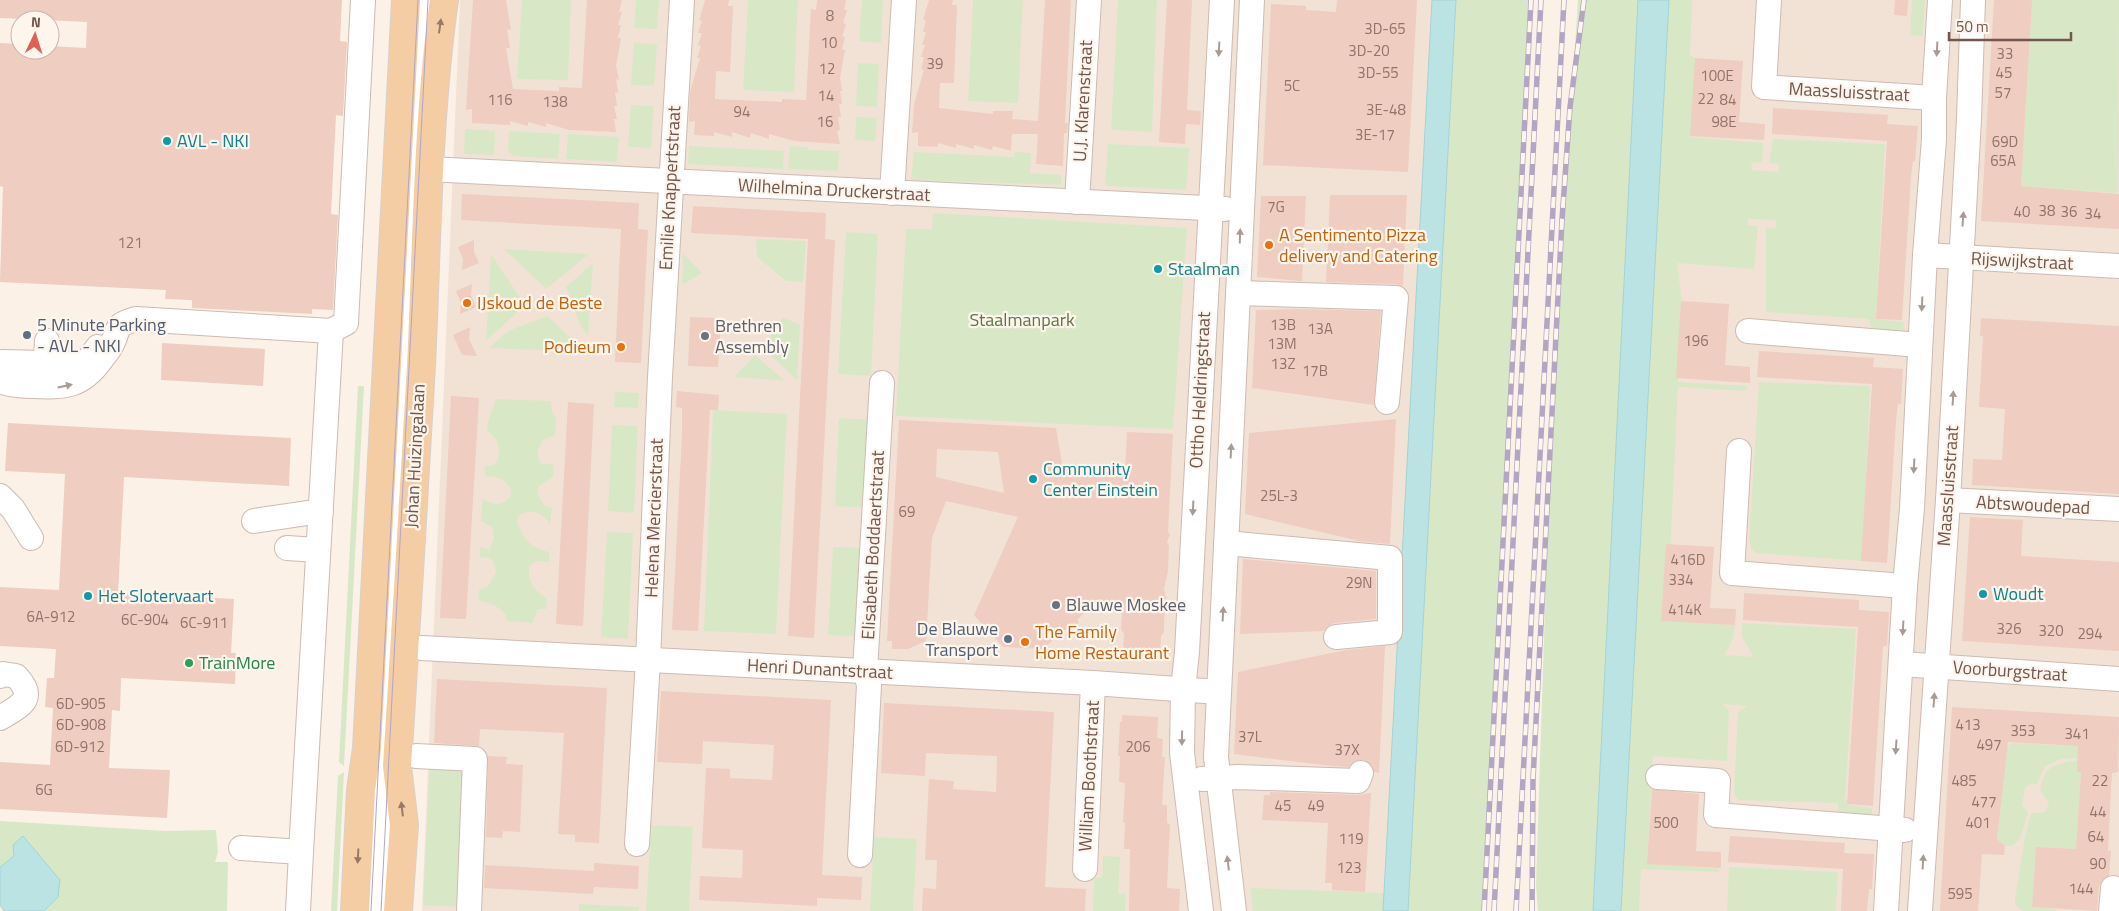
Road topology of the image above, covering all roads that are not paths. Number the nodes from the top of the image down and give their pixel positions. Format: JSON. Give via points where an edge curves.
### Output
{"nodes":[{"id":1,"x":363,"y":0,"type":"edge"},
{"id":2,"x":406,"y":0,"type":"edge"},
{"id":3,"x":423,"y":0,"type":"edge"},
{"id":4,"x":444,"y":0,"type":"edge"},
{"id":5,"x":682,"y":0,"type":"edge"},
{"id":6,"x":904,"y":0,"type":"edge"},
{"id":7,"x":1089,"y":0,"type":"edge"},
{"id":8,"x":1222,"y":0,"type":"edge"},
{"id":9,"x":1252,"y":0,"type":"edge"},
{"id":10,"x":1769,"y":0,"type":"edge"},
{"id":11,"x":1940,"y":0,"type":"edge"},
{"id":12,"x":1973,"y":0,"type":"edge"},
{"id":13,"x":1934,"y":98,"type":"junction"},
{"id":14,"x":1934,"y":139,"type":"junction"},
{"id":15,"x":1968,"y":141,"type":"junction"},
{"id":16,"x":428,"y":169,"type":"junction"},
{"id":17,"x":671,"y":181,"type":"junction"},
{"id":18,"x":892,"y":193,"type":"junction"},
{"id":19,"x":1078,"y":202,"type":"junction"},
{"id":20,"x":1210,"y":208,"type":"junction"},
{"id":21,"x":1241,"y":210,"type":"junction"},
{"id":22,"x":1925,"y":255,"type":"junction"},
{"id":23,"x":1961,"y":258,"type":"junction"},
{"id":24,"x":2119,"y":266,"type":"edge"},
{"id":25,"x":1238,"y":293,"type":"junction"},
{"id":26,"x":331,"y":331,"type":"junction"},
{"id":27,"x":1748,"y":331,"type":"dead end"},
{"id":28,"x":114,"y":334,"type":"junction"},
{"id":29,"x":1920,"y":344,"type":"junction"},
{"id":30,"x":46,"y":353,"type":"junction"},
{"id":31,"x":0,"y":364,"type":"edge"},
{"id":32,"x":0,"y":370,"type":"edge"},
{"id":33,"x":660,"y":377,"type":"joint"},
{"id":34,"x":0,"y":381,"type":"edge"},
{"id":35,"x":882,"y":383,"type":"dead end"},
{"id":36,"x":1387,"y":402,"type":"dead end"},
{"id":37,"x":1739,"y":451,"type":"dead end"},
{"id":38,"x":0,"y":496,"type":"edge"},
{"id":39,"x":1948,"y":500,"type":"junction"},
{"id":40,"x":2119,"y":509,"type":"edge"},
{"id":41,"x":321,"y":510,"type":"junction"},
{"id":42,"x":254,"y":521,"type":"dead end"},
{"id":43,"x":31,"y":538,"type":"dead end"},
{"id":44,"x":1226,"y":543,"type":"junction"},
{"id":45,"x":287,"y":548,"type":"dead end"},
{"id":46,"x":318,"y":550,"type":"junction"},
{"id":47,"x":1905,"y":586,"type":"junction"},
{"id":48,"x":1336,"y":637,"type":"dead end"},
{"id":49,"x":421,"y":648,"type":"dead end"},
{"id":50,"x":648,"y":660,"type":"junction"},
{"id":51,"x":1901,"y":664,"type":"junction"},
{"id":52,"x":1936,"y":666,"type":"junction"},
{"id":53,"x":865,"y":671,"type":"junction"},
{"id":54,"x":0,"y":676,"type":"edge"},
{"id":55,"x":2119,"y":678,"type":"edge"},
{"id":56,"x":1093,"y":683,"type":"junction"},
{"id":57,"x":1183,"y":689,"type":"junction"},
{"id":58,"x":1219,"y":692,"type":"junction"},
{"id":59,"x":0,"y":718,"type":"edge"},
{"id":60,"x":416,"y":756,"type":"dead end"},
{"id":61,"x":1361,"y":773,"type":"dead end"},
{"id":62,"x":1658,"y":777,"type":"dead end"},
{"id":63,"x":1217,"y":778,"type":"junction"},
{"id":64,"x":1185,"y":781,"type":"junction"},
{"id":65,"x":1891,"y":828,"type":"junction"},
{"id":66,"x":1924,"y":832,"type":"junction"},
{"id":67,"x":637,"y":844,"type":"dead end"},
{"id":68,"x":241,"y":848,"type":"dead end"},
{"id":69,"x":301,"y":852,"type":"junction"},
{"id":70,"x":860,"y":855,"type":"dead end"},
{"id":71,"x":1085,"y":869,"type":"dead end"},
{"id":72,"x":298,"y":911,"type":"edge"},
{"id":73,"x":355,"y":911,"type":"edge"},
{"id":74,"x":376,"y":911,"type":"edge"},
{"id":75,"x":398,"y":911,"type":"edge"},
{"id":76,"x":469,"y":911,"type":"edge"},
{"id":77,"x":1201,"y":911,"type":"edge"},
{"id":78,"x":1234,"y":911,"type":"edge"},
{"id":79,"x":1886,"y":911,"type":"edge"},
{"id":80,"x":1920,"y":911,"type":"edge"}],
"edges":[{"from":1,"to":26,"type":"street","via":[[346,322]]},
{"from":2,"to":73,"type":"main road","name":"Johan Huizingalaan","one_way":true,"via":[[369,718],[361,790]]},
{"from":3,"to":74,"type":"street","name":"Johan Huizingalaan"},
{"from":16,"to":4,"type":"main road","name":"Johan Huizingalaan","one_way":true,"via":[[435,62]]},
{"from":5,"to":17,"type":"street","name":"Emilie Knappertstraat"},
{"from":6,"to":18,"type":"street"},
{"from":7,"to":19,"type":"street","name":"U.J. Klarenstraat"},
{"from":8,"to":20,"type":"street","name":"Ottho Heldringstraat","one_way":true},
{"from":9,"to":21,"type":"street","name":"Ottho Heldringstraat"},
{"from":10,"to":13,"type":"street","name":"Maassluisstraat","via":[[1764,88]]},
{"from":11,"to":13,"type":"street","name":"Maassluisstraat","one_way":true},
{"from":12,"to":15,"type":"street","name":"Maassluisstraat"},
{"from":13,"to":14,"type":"street","name":"Maassluisstraat"},
{"from":14,"to":15,"type":"street"},
{"from":14,"to":22,"type":"street","name":"Maassluisstraat"},
{"from":23,"to":15,"type":"street","name":"Maassluisstraat","one_way":true},
{"from":16,"to":17,"type":"street","name":"Wilhelmina Druckerstraat"},
{"from":75,"to":16,"type":"main road","name":"Johan Huizingalaan","one_way":true,"via":[[404,825],[397,766],[421,364]]},
{"from":17,"to":18,"type":"street","name":"Wilhelmina Druckerstraat"},
{"from":17,"to":33,"type":"street","name":"Emilie Knappertstraat"},
{"from":18,"to":19,"type":"street","name":"Wilhelmina Druckerstraat"},
{"from":19,"to":20,"type":"street","name":"Wilhelmina Druckerstraat"},
{"from":20,"to":21,"type":"street","name":"Wilhelmina Druckerstraat"},
{"from":20,"to":57,"type":"street","name":"Ottho Heldringstraat","one_way":true},
{"from":25,"to":21,"type":"street","name":"Ottho Heldringstraat","one_way":true},
{"from":22,"to":23,"type":"street","name":"Rijswijkstraat"},
{"from":22,"to":29,"type":"street","name":"Maassluisstraat","one_way":true},
{"from":23,"to":24,"type":"street","name":"Rijswijkstraat"},
{"from":39,"to":23,"type":"street","name":"Maassluisstraat","one_way":true},
{"from":25,"to":36,"type":"street","via":[[1396,298]]},
{"from":44,"to":25,"type":"street","name":"Ottho Heldringstraat","one_way":true},
{"from":26,"to":28,"type":"street","via":[[136,319],[122,324]]},
{"from":26,"to":41,"type":"street"},
{"from":27,"to":29,"type":"street"},
{"from":28,"to":30,"type":"street","via":[[106,337],[88,360],[80,364]]},
{"from":34,"to":28,"type":"street","one_way":true,"via":[[11,385],[56,388],[73,384],[93,370],[112,344]]},
{"from":29,"to":47,"type":"street","name":"Maassluisstraat","one_way":true},
{"from":30,"to":31,"type":"street"},
{"from":30,"to":32,"type":"street","via":[[45,374]]},
{"from":33,"to":50,"type":"street","name":"Helena Mercierstraat"},
{"from":35,"to":53,"type":"street","name":"Elisabeth Boddaertstraat"},
{"from":37,"to":47,"type":"street","via":[[1732,573]]},
{"from":38,"to":43,"type":"street","via":[[13,509]]},
{"from":39,"to":40,"type":"street","name":"Abtswoudepad"},
{"from":39,"to":52,"type":"street","name":"Maassluisstraat"},
{"from":41,"to":42,"type":"street"},
{"from":41,"to":46,"type":"street"},
{"from":44,"to":48,"type":"street","via":[[1390,558],[1390,632]]},
{"from":58,"to":44,"type":"street","name":"Ottho Heldringstraat","one_way":true,"via":[[1228,645]]},
{"from":45,"to":46,"type":"street"},
{"from":46,"to":69,"type":"street"},
{"from":47,"to":51,"type":"street","name":"Maassluisstraat","one_way":true},
{"from":49,"to":50,"type":"street","name":"Henri Dunantstraat"},
{"from":50,"to":53,"type":"street","name":"Henri Dunantstraat"},
{"from":50,"to":67,"type":"street","name":"Helena Mercierstraat"},
{"from":51,"to":52,"type":"street","name":"Voorburgstraat"},
{"from":51,"to":65,"type":"street","name":"Maassluisstraat","one_way":true},
{"from":52,"to":55,"type":"street","name":"Voorburgstraat"},
{"from":66,"to":52,"type":"street","name":"Maassluisstraat","one_way":true},
{"from":53,"to":56,"type":"street","name":"Henri Dunantstraat"},
{"from":53,"to":70,"type":"street","name":"Elisabeth Boddaertstraat","via":[[869,685]]},
{"from":54,"to":59,"type":"street","via":[[16,676],[25,686],[27,695],[22,705]]},
{"from":56,"to":57,"type":"street","name":"Henri Dunantstraat"},
{"from":56,"to":71,"type":"street","name":"William Boothstraat"},
{"from":57,"to":58,"type":"street","name":"Henri Dunantstraat"},
{"from":57,"to":64,"type":"street","name":"Ottho Heldringstraat","one_way":true},
{"from":58,"to":63,"type":"street","name":"Ottho Heldringstraat"},
{"from":60,"to":76,"type":"street","via":[[475,759]]},
{"from":61,"to":63,"type":"street","via":[[1358,781]]},
{"from":62,"to":65,"type":"street","via":[[1718,781],[1716,815]]},
{"from":63,"to":64,"type":"street"},
{"from":78,"to":63,"type":"street","name":"Ottho Heldringstraat","one_way":true},
{"from":64,"to":77,"type":"street","name":"Ottho Heldringstraat"},
{"from":65,"to":66,"type":"street"},
{"from":65,"to":79,"type":"street","name":"Maassluisstraat"},
{"from":80,"to":66,"type":"street","name":"Maassluisstraat","one_way":true},
{"from":68,"to":69,"type":"street"},
{"from":69,"to":72,"type":"street"}]}
